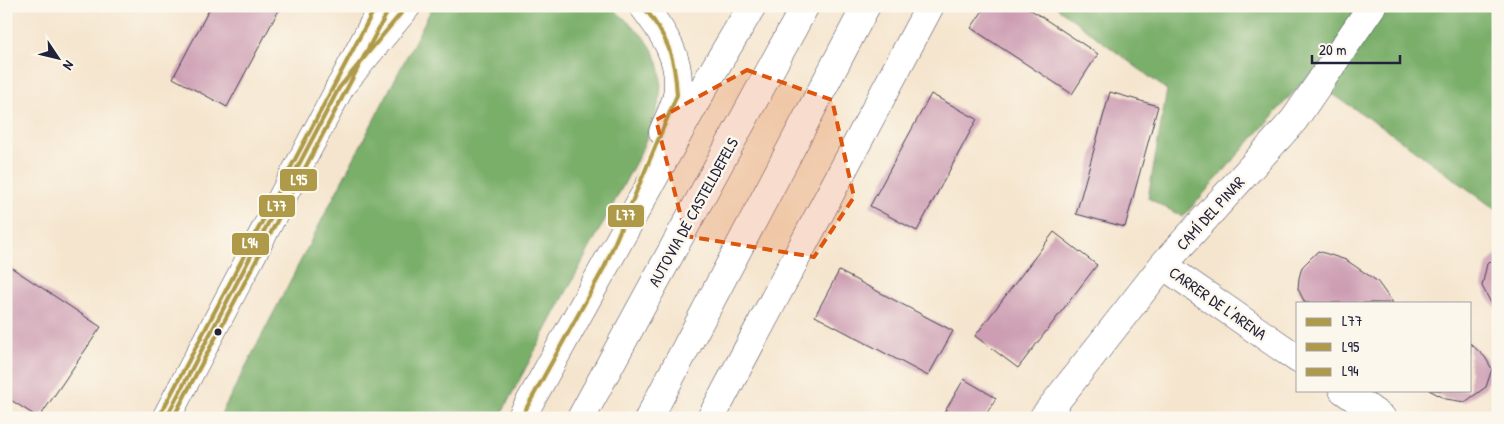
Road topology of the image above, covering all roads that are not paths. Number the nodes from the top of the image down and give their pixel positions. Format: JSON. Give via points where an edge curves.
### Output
{"nodes":[{"id":1,"x":383,"y":6,"type":"edge"},
{"id":2,"x":407,"y":6,"type":"edge"},
{"id":3,"x":642,"y":6,"type":"edge"},
{"id":4,"x":752,"y":6,"type":"edge"},
{"id":5,"x":805,"y":6,"type":"edge"},
{"id":6,"x":866,"y":6,"type":"edge"},
{"id":7,"x":930,"y":6,"type":"edge"},
{"id":8,"x":1372,"y":6,"type":"edge"},
{"id":9,"x":339,"y":88,"type":"junction"},
{"id":10,"x":1163,"y":265,"type":"junction"},
{"id":11,"x":605,"y":266,"type":"junction"},
{"id":12,"x":743,"y":357,"type":"junction"},
{"id":13,"x":1296,"y":358,"type":"edge"},
{"id":14,"x":1345,"y":392,"type":"edge"},
{"id":15,"x":166,"y":418,"type":"edge"},
{"id":16,"x":521,"y":418,"type":"edge"},
{"id":17,"x":581,"y":418,"type":"edge"},
{"id":18,"x":649,"y":418,"type":"edge"},
{"id":19,"x":711,"y":418,"type":"edge"},
{"id":20,"x":720,"y":418,"type":"edge"},
{"id":21,"x":1043,"y":418,"type":"edge"},
{"id":22,"x":1382,"y":418,"type":"edge"}],
"edges":[{"from":1,"to":9,"type":"main road"},
{"from":2,"to":9,"type":"main road"},
{"from":3,"to":11,"type":"main road","via":[[668,40],[676,66],[677,96]]},
{"from":4,"to":11,"type":"main road"},
{"from":5,"to":17,"type":"main road","name":"AUTOVIA DE CASTELLDEFELS"},
{"from":6,"to":18,"type":"main road"},
{"from":7,"to":12,"type":"main road"},
{"from":8,"to":10,"type":"main road","name":"CAMÍ DEL PINAR","via":[[1294,120]]},
{"from":9,"to":15,"type":"main road"},
{"from":10,"to":13,"type":"main road","name":"CARRER DE L'ARENA"},
{"from":10,"to":21,"type":"main road","name":"CAMÍ DEL PINAR"},
{"from":11,"to":16,"type":"main road"},
{"from":12,"to":19,"type":"main road"},
{"from":12,"to":20,"type":"main road"},
{"from":14,"to":22,"type":"main road"}]}
